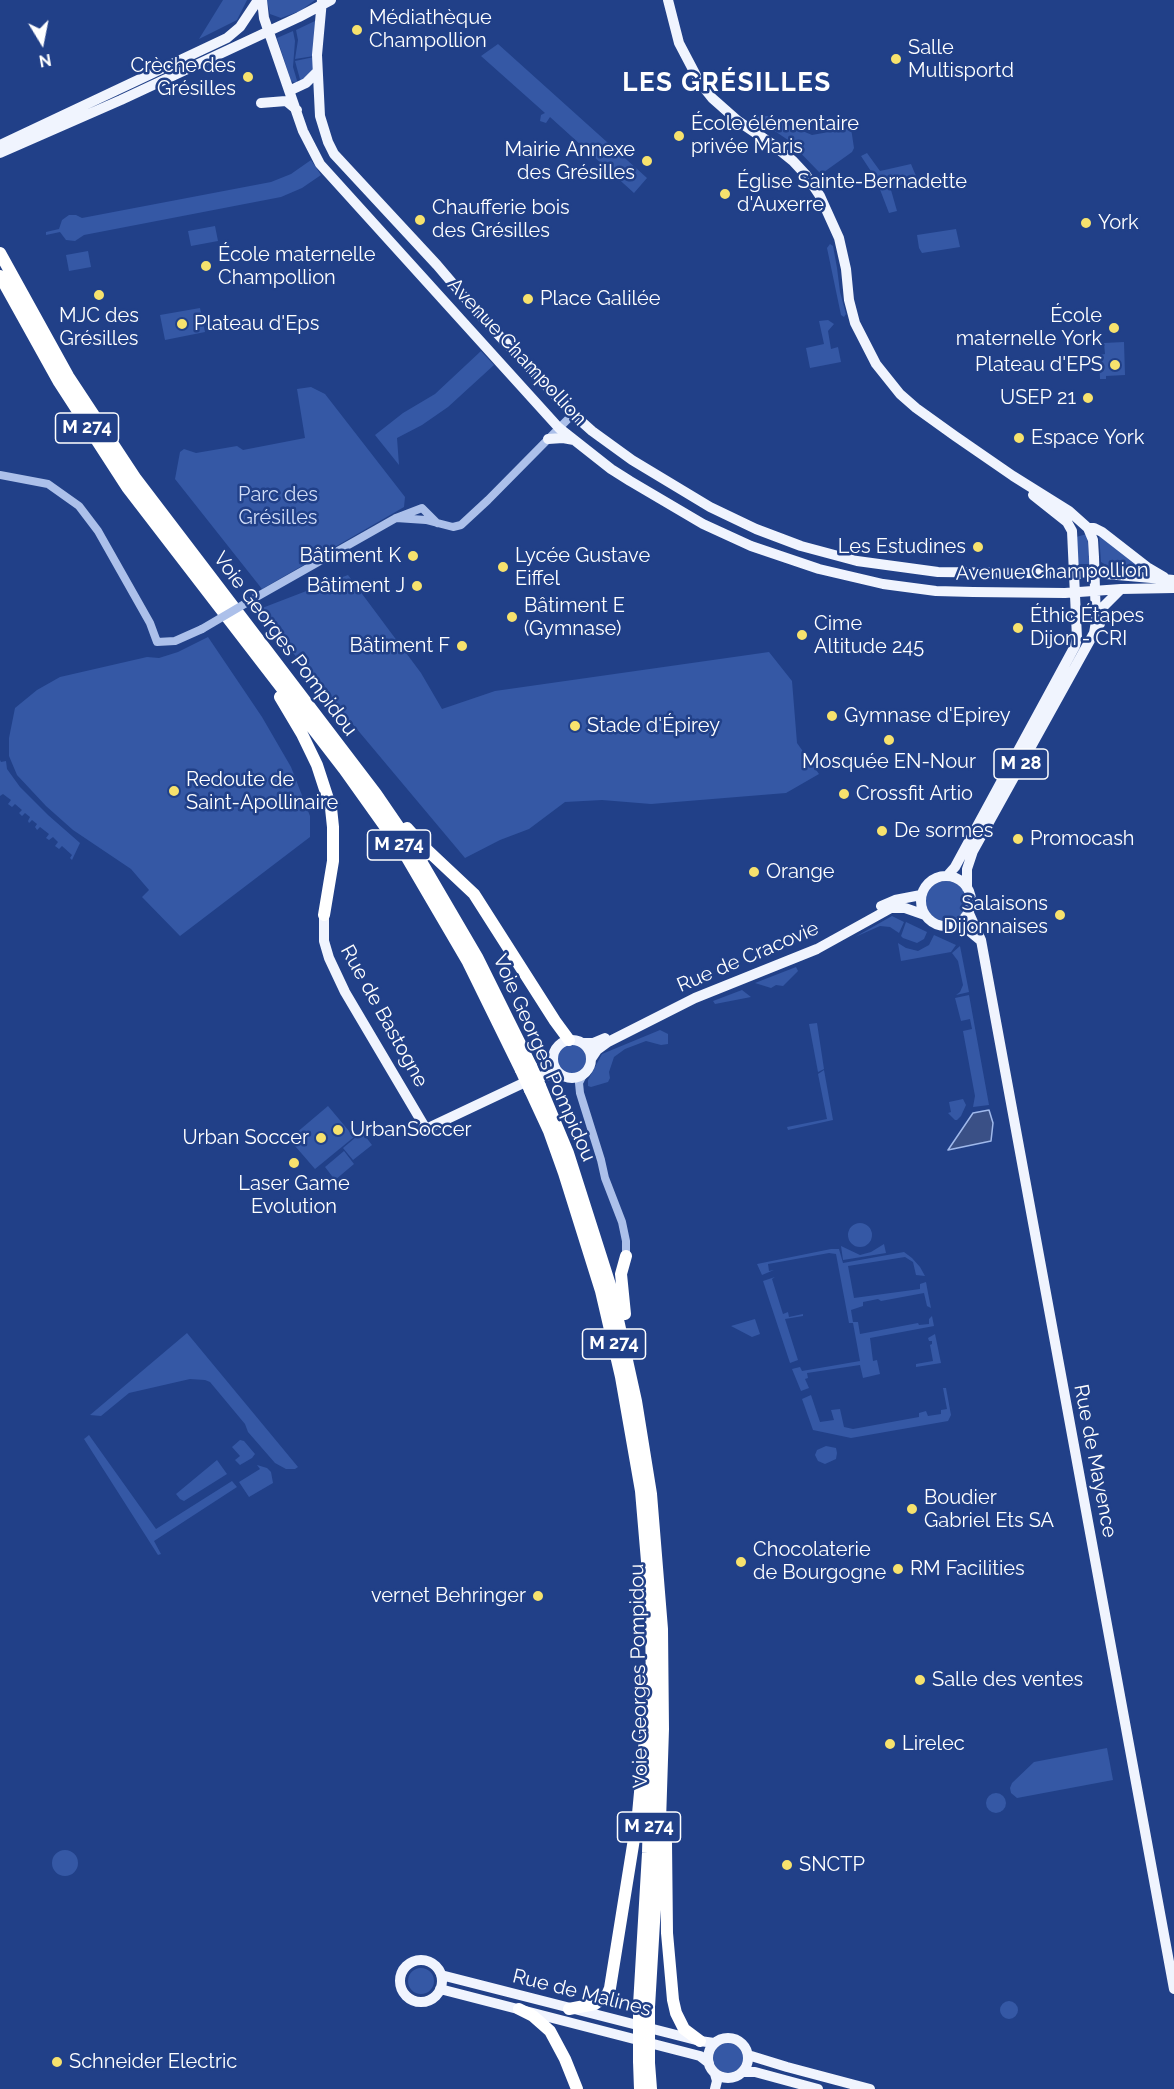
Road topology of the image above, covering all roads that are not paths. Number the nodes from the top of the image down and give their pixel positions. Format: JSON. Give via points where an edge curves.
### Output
{"nodes":[{"id":1,"x":668,"y":0,"type":"edge"},
{"id":2,"x":260,"y":2,"type":"edge"},
{"id":3,"x":325,"y":2,"type":"edge"},
{"id":4,"x":289,"y":22,"type":"junction"},
{"id":5,"x":270,"y":31,"type":"junction"},
{"id":6,"x":246,"y":41,"type":"junction"},
{"id":7,"x":277,"y":53,"type":"junction"},
{"id":8,"x":317,"y":72,"type":"junction"},
{"id":9,"x":291,"y":90,"type":"junction"},
{"id":10,"x":261,"y":103,"type":"dead end"},
{"id":11,"x":297,"y":110,"type":"junction"},
{"id":12,"x":0,"y":145,"type":"edge"},
{"id":13,"x":0,"y":153,"type":"edge"},
{"id":14,"x":0,"y":253,"type":"edge"},
{"id":15,"x":0,"y":276,"type":"edge"},
{"id":16,"x":545,"y":412,"type":"junction"},
{"id":17,"x":573,"y":414,"type":"junction"},
{"id":18,"x":559,"y":428,"type":"junction"},
{"id":19,"x":548,"y":439,"type":"junction"},
{"id":20,"x":574,"y":440,"type":"junction"},
{"id":21,"x":0,"y":475,"type":"edge"},
{"id":22,"x":1013,"y":476,"type":"junction"},
{"id":23,"x":396,"y":518,"type":"junction"},
{"id":24,"x":438,"y":523,"type":"junction"},
{"id":25,"x":1088,"y":528,"type":"junction"},
{"id":26,"x":796,"y":544,"type":"junction"},
{"id":27,"x":790,"y":561,"type":"junction"},
{"id":28,"x":1073,"y":574,"type":"junction"},
{"id":29,"x":1094,"y":575,"type":"junction"},
{"id":30,"x":1172,"y":582,"type":"edge"},
{"id":31,"x":1121,"y":589,"type":"junction"},
{"id":32,"x":1094,"y":591,"type":"junction"},
{"id":33,"x":1074,"y":593,"type":"junction"},
{"id":34,"x":244,"y":640,"type":"junction"},
{"id":35,"x":1088,"y":645,"type":"junction"},
{"id":36,"x":376,"y":794,"type":"junction"},
{"id":37,"x":947,"y":876,"type":"junction"},
{"id":38,"x":967,"y":888,"type":"junction"},
{"id":39,"x":921,"y":895,"type":"junction"},
{"id":40,"x":968,"y":911,"type":"junction"},
{"id":41,"x":324,"y":915,"type":"joint"},
{"id":42,"x":925,"y":915,"type":"junction"},
{"id":43,"x":954,"y":924,"type":"junction"},
{"id":44,"x":981,"y":940,"type":"junction"},
{"id":45,"x":569,"y":1040,"type":"junction"},
{"id":46,"x":583,"y":1043,"type":"junction"},
{"id":47,"x":552,"y":1058,"type":"junction"},
{"id":48,"x":591,"y":1059,"type":"junction"},
{"id":49,"x":559,"y":1073,"type":"junction"},
{"id":50,"x":584,"y":1073,"type":"junction"},
{"id":51,"x":531,"y":1078,"type":"junction"},
{"id":52,"x":626,"y":1256,"type":"joint"},
{"id":53,"x":636,"y":1401,"type":"junction"},
{"id":54,"x":651,"y":1648,"type":"junction"},
{"id":55,"x":663,"y":1729,"type":"junction"},
{"id":56,"x":441,"y":1976,"type":"junction"},
{"id":57,"x":440,"y":1989,"type":"junction"},
{"id":58,"x":1174,"y":1989,"type":"edge"},
{"id":59,"x":644,"y":2006,"type":"junction"},
{"id":60,"x":519,"y":2009,"type":"junction"},
{"id":61,"x":568,"y":2009,"type":"junction"},
{"id":62,"x":700,"y":2041,"type":"junction"},
{"id":63,"x":714,"y":2043,"type":"junction"},
{"id":64,"x":747,"y":2055,"type":"junction"},
{"id":65,"x":644,"y":2062,"type":"junction"},
{"id":66,"x":709,"y":2064,"type":"junction"},
{"id":67,"x":742,"y":2072,"type":"junction"},
{"id":68,"x":715,"y":2074,"type":"junction"},
{"id":69,"x":730,"y":2078,"type":"junction"},
{"id":70,"x":828,"y":2078,"type":"junction"},
{"id":71,"x":577,"y":2089,"type":"edge"},
{"id":72,"x":640,"y":2089,"type":"edge"},
{"id":73,"x":651,"y":2089,"type":"edge"},
{"id":74,"x":715,"y":2089,"type":"edge"},
{"id":75,"x":723,"y":2089,"type":"edge"},
{"id":76,"x":818,"y":2089,"type":"edge"},
{"id":77,"x":859,"y":2089,"type":"edge"},
{"id":78,"x":870,"y":2089,"type":"edge"}],
"edges":[{"from":1,"to":22,"type":"main road","via":[[679,42],[700,83],[731,116],[793,161],[820,196],[839,238],[853,316],[876,364],[916,408]]},
{"from":2,"to":4,"type":"main road","via":[[269,16]]},
{"from":2,"to":5,"type":"main road","name":"Avenue Champollion"},
{"from":2,"to":12,"type":"main road","via":[[227,38]]},
{"from":3,"to":4,"type":"main road"},
{"from":3,"to":8,"type":"main road","name":"Avenue Champollion","via":[[317,36]]},
{"from":4,"to":5,"type":"main road"},
{"from":5,"to":6,"type":"main road"},
{"from":5,"to":7,"type":"main road","name":"Avenue Champollion"},
{"from":6,"to":7,"type":"main road","via":[[259,41]]},
{"from":6,"to":13,"type":"main road"},
{"from":7,"to":9,"type":"main road","name":"Avenue Champollion"},
{"from":8,"to":9,"type":"main road"},
{"from":8,"to":17,"type":"main road","name":"Avenue Champollion","via":[[320,116],[334,153]]},
{"from":9,"to":11,"type":"main road","name":"Avenue Champollion"},
{"from":10,"to":11,"type":"main road","via":[[286,101]]},
{"from":11,"to":16,"type":"main road","name":"Avenue Champollion","via":[[320,164]]},
{"from":14,"to":36,"type":"highway","name":"Voie Georges Pompidou","number":"M 274","via":[[68,376],[135,479]]},
{"from":15,"to":34,"type":"highway","name":"Voie Georges Pompidou","number":"M 274","via":[[86,426]]},
{"from":16,"to":18,"type":"main road","name":"Avenue Champollion"},
{"from":16,"to":19,"type":"street"},
{"from":17,"to":18,"type":"street"},
{"from":17,"to":26,"type":"main road","name":"Avenue Champollion","via":[[669,484],[710,507]]},
{"from":18,"to":19,"type":"street"},
{"from":18,"to":20,"type":"main road","name":"Avenue Champollion"},
{"from":19,"to":20,"type":"main road"},
{"from":19,"to":24,"type":"street","via":[[461,525]]},
{"from":20,"to":27,"type":"main road","name":"Avenue Champollion","via":[[669,506]]},
{"from":21,"to":23,"type":"street","bridge":true,"via":[[48,484],[79,506],[98,531],[157,642],[175,641],[202,629]]},
{"from":22,"to":25,"type":"main road","via":[[1069,511]]},
{"from":22,"to":28,"type":"main road","via":[[1070,526]]},
{"from":23,"to":24,"type":"street"},
{"from":23,"to":24,"type":"street","via":[[422,508]]},
{"from":25,"to":29,"type":"main road","via":[[1093,540]]},
{"from":25,"to":30,"type":"main road","via":[[1102,532]]},
{"from":26,"to":27,"type":"street"},
{"from":26,"to":28,"type":"main road","name":"Avenue Champollion","via":[[857,561],[930,571]]},
{"from":27,"to":33,"type":"main road","name":"Avenue Champollion","via":[[919,589]]},
{"from":28,"to":29,"type":"main road","name":"Avenue Champollion"},
{"from":28,"to":33,"type":"main road","number":"M 28"},
{"from":29,"to":30,"type":"main road","name":"Avenue Champollion"},
{"from":29,"to":32,"type":"main road","number":"M 28"},
{"from":30,"to":31,"type":"main road","name":"Avenue Champollion"},
{"from":31,"to":32,"type":"main road","name":"Avenue Champollion"},
{"from":31,"to":35,"type":"main road","number":"M 28","via":[[1103,607],[1099,629]]},
{"from":32,"to":33,"type":"main road","name":"Avenue Champollion"},
{"from":32,"to":35,"type":"main road","number":"M 28","via":[[1095,627]]},
{"from":33,"to":37,"type":"main road","number":"M 28","via":[[1077,638],[1072,655]]},
{"from":34,"to":41,"type":"highway","via":[[302,734],[325,787],[334,845]]},
{"from":34,"to":51,"type":"highway","name":"Voie Georges Pompidou","number":"M 274","via":[[406,856]]},
{"from":35,"to":38,"type":"main road","number":"M 28","via":[[973,851],[967,869]]},
{"from":36,"to":45,"type":"highway","via":[[474,894]]},
{"from":36,"to":51,"type":"highway","name":"Voie Georges Pompidou","number":"M 274","via":[[449,907],[501,1003]]},
{"from":37,"to":38,"type":"main road"},
{"from":37,"to":39,"type":"main road","via":[[931,881]]},
{"from":38,"to":40,"type":"main road","via":[[971,903]]},
{"from":39,"to":42,"type":"main road"},
{"from":39,"to":46,"type":"main road","name":"Rue de Cracovie","via":[[894,900],[823,942],[696,991],[593,1043]]},
{"from":40,"to":43,"type":"main road"},
{"from":40,"to":44,"type":"main road","name":"Rue de Mayence"},
{"from":41,"to":51,"type":"main road","name":"Rue de Bastogne","via":[[326,951],[345,992],[426,1129]]},
{"from":42,"to":43,"type":"main road","via":[[942,926]]},
{"from":42,"to":48,"type":"main road","name":"Rue de Cracovie","via":[[891,908],[824,946],[686,1002],[608,1042]]},
{"from":43,"to":44,"type":"main road"},
{"from":44,"to":58,"type":"main road","name":"Rue de Mayence"},
{"from":45,"to":46,"type":"main road"},
{"from":45,"to":47,"type":"main road","via":[[556,1047]]},
{"from":46,"to":48,"type":"main road"},
{"from":47,"to":49,"type":"main road"},
{"from":47,"to":51,"type":"main road"},
{"from":48,"to":50,"type":"main road"},
{"from":49,"to":50,"type":"main road","via":[[574,1078]]},
{"from":49,"to":51,"type":"main road"},
{"from":50,"to":52,"type":"street","via":[[580,1093],[624,1230]]},
{"from":51,"to":53,"type":"highway","name":"Voie Georges Pompidou","number":"M 274","via":[[568,1153],[591,1220],[611,1288]]},
{"from":51,"to":54,"type":"highway","name":"Voie Georges Pompidou","number":"M 274","via":[[581,1222],[613,1339],[641,1491]]},
{"from":52,"to":53,"type":"highway","via":[[622,1294]]},
{"from":53,"to":55,"type":"highway","name":"Voie Georges Pompidou","number":"M 274","via":[[651,1494],[660,1589]]},
{"from":54,"to":59,"type":"highway","name":"Voie Georges Pompidou","number":"M 274"},
{"from":54,"to":61,"type":"highway","via":[[638,1815],[612,1980],[603,1999],[586,2007]]},
{"from":55,"to":59,"type":"highway","name":"Voie Georges Pompidou","number":"M 274","via":[[660,1821]]},
{"from":55,"to":62,"type":"highway","via":[[673,2000],[684,2029]]},
{"from":56,"to":57,"type":"main road"},
{"from":56,"to":57,"type":"main road","name":"Rue de Malines","via":[[432,1964],[417,1961],[408,1965],[400,1979],[404,1992],[415,2001],[427,2001]]},
{"from":56,"to":61,"type":"main road","name":"Rue de Malines"},
{"from":57,"to":60,"type":"main road","name":"Rue de Malines"},
{"from":59,"to":65,"type":"highway","name":"Voie Georges Pompidou","number":"M 274","bridge":true},
{"from":60,"to":66,"type":"main road","name":"Rue de Malines","via":[[700,2056]]},
{"from":60,"to":71,"type":"highway","via":[[550,2031]]},
{"from":61,"to":62,"type":"main road","name":"Rue de Malines"},
{"from":62,"to":63,"type":"main road","name":"Rue de Malines"},
{"from":63,"to":64,"type":"main road","via":[[726,2038],[735,2040]]},
{"from":63,"to":66,"type":"main road"},
{"from":64,"to":67,"type":"main road"},
{"from":64,"to":70,"type":"main road"},
{"from":65,"to":72,"type":"highway","name":"Voie Georges Pompidou","number":"M 274"},
{"from":65,"to":73,"type":"highway","name":"Voie Georges Pompidou","number":"M 274"},
{"from":66,"to":68,"type":"main road"},
{"from":67,"to":69,"type":"main road"},
{"from":67,"to":76,"type":"main road"},
{"from":68,"to":69,"type":"main road"},
{"from":68,"to":74,"type":"main road"},
{"from":69,"to":75,"type":"main road"},
{"from":70,"to":77,"type":"street"},
{"from":70,"to":78,"type":"main road"}]}
